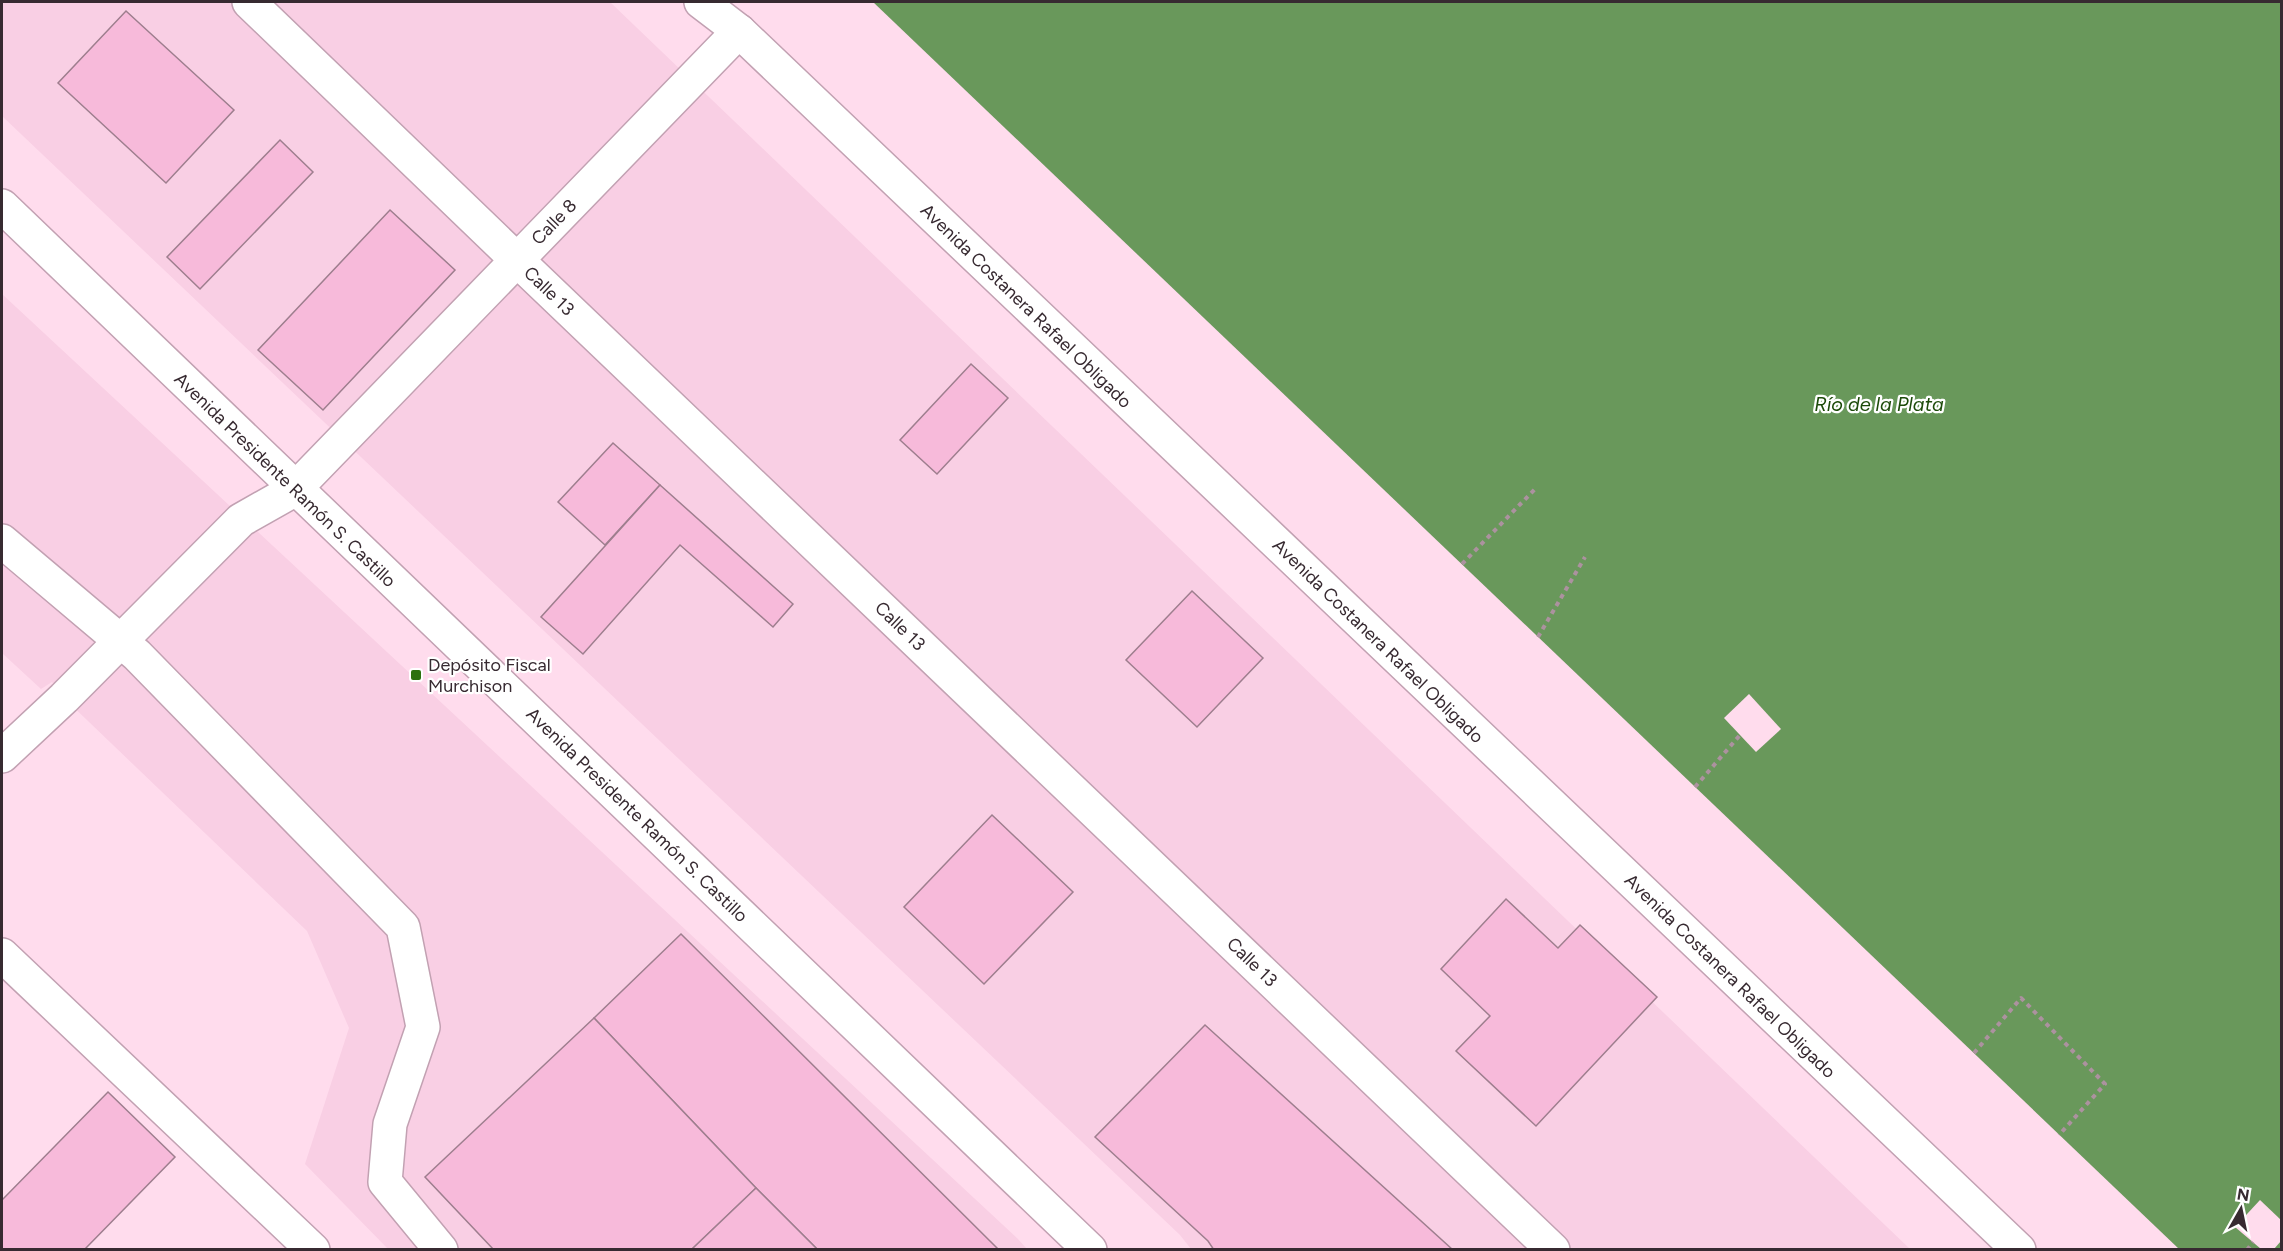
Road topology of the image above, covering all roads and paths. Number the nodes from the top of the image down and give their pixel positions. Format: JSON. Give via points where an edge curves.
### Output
{"nodes":[{"id":1,"x":249,"y":2,"type":"edge"},
{"id":2,"x":701,"y":2,"type":"edge"},
{"id":3,"x":721,"y":2,"type":"edge"},
{"id":4,"x":739,"y":32,"type":"junction"},
{"id":5,"x":2,"y":206,"type":"edge"},
{"id":6,"x":517,"y":260,"type":"junction"},
{"id":7,"x":1537,"y":487,"type":"dead end"},
{"id":8,"x":294,"y":490,"type":"junction"},
{"id":9,"x":2,"y":541,"type":"edge"},
{"id":10,"x":1586,"y":557,"type":"dead end"},
{"id":11,"x":1462,"y":564,"type":"dead end"},
{"id":12,"x":1538,"y":637,"type":"dead end"},
{"id":13,"x":121,"y":639,"type":"junction"},
{"id":14,"x":1740,"y":735,"type":"dead end"},
{"id":15,"x":2,"y":756,"type":"edge"},
{"id":16,"x":1695,"y":787,"type":"dead end"},
{"id":17,"x":2,"y":956,"type":"edge"},
{"id":18,"x":1974,"y":1053,"type":"dead end"},
{"id":19,"x":2060,"y":1135,"type":"dead end"},
{"id":20,"x":2253,"y":1242,"type":"dead end"},
{"id":21,"x":313,"y":1250,"type":"edge"},
{"id":22,"x":441,"y":1250,"type":"edge"},
{"id":23,"x":1090,"y":1250,"type":"edge"},
{"id":24,"x":1553,"y":1250,"type":"edge"},
{"id":25,"x":2019,"y":1250,"type":"edge"},
{"id":26,"x":2247,"y":1250,"type":"edge"}],
"edges":[{"from":1,"to":6,"type":"main road","name":"Calle 13"},
{"from":2,"to":4,"type":"main road","name":"Avenida Costanera Rafael Obligado"},
{"from":3,"to":4,"type":"main road","name":"Avenida Costanera Rafael Obligado"},
{"from":4,"to":6,"type":"main road","name":"Calle 8"},
{"from":4,"to":25,"type":"main road","name":"Avenida Costanera Rafael Obligado"},
{"from":5,"to":8,"type":"main road","name":"Avenida Presidente Ramón S. Castillo"},
{"from":6,"to":8,"type":"main road","name":"Calle 8"},
{"from":6,"to":24,"type":"main road","name":"Calle 13"},
{"from":7,"to":11,"type":"path"},
{"from":8,"to":13,"type":"main road","name":"Calle 8","via":[[241,520]]},
{"from":8,"to":23,"type":"main road","name":"Avenida Presidente Ramón S. Castillo"},
{"from":9,"to":13,"type":"main road"},
{"from":10,"to":12,"type":"path"},
{"from":13,"to":15,"type":"main road","name":"Calle 8"},
{"from":13,"to":22,"type":"main road","via":[[403,927],[423,1027],[390,1124],[385,1182]]},
{"from":14,"to":16,"type":"path"},
{"from":17,"to":21,"type":"main road"},
{"from":18,"to":19,"type":"path","via":[[2021,998],[2105,1084]]},
{"from":20,"to":26,"type":"path"}]}
